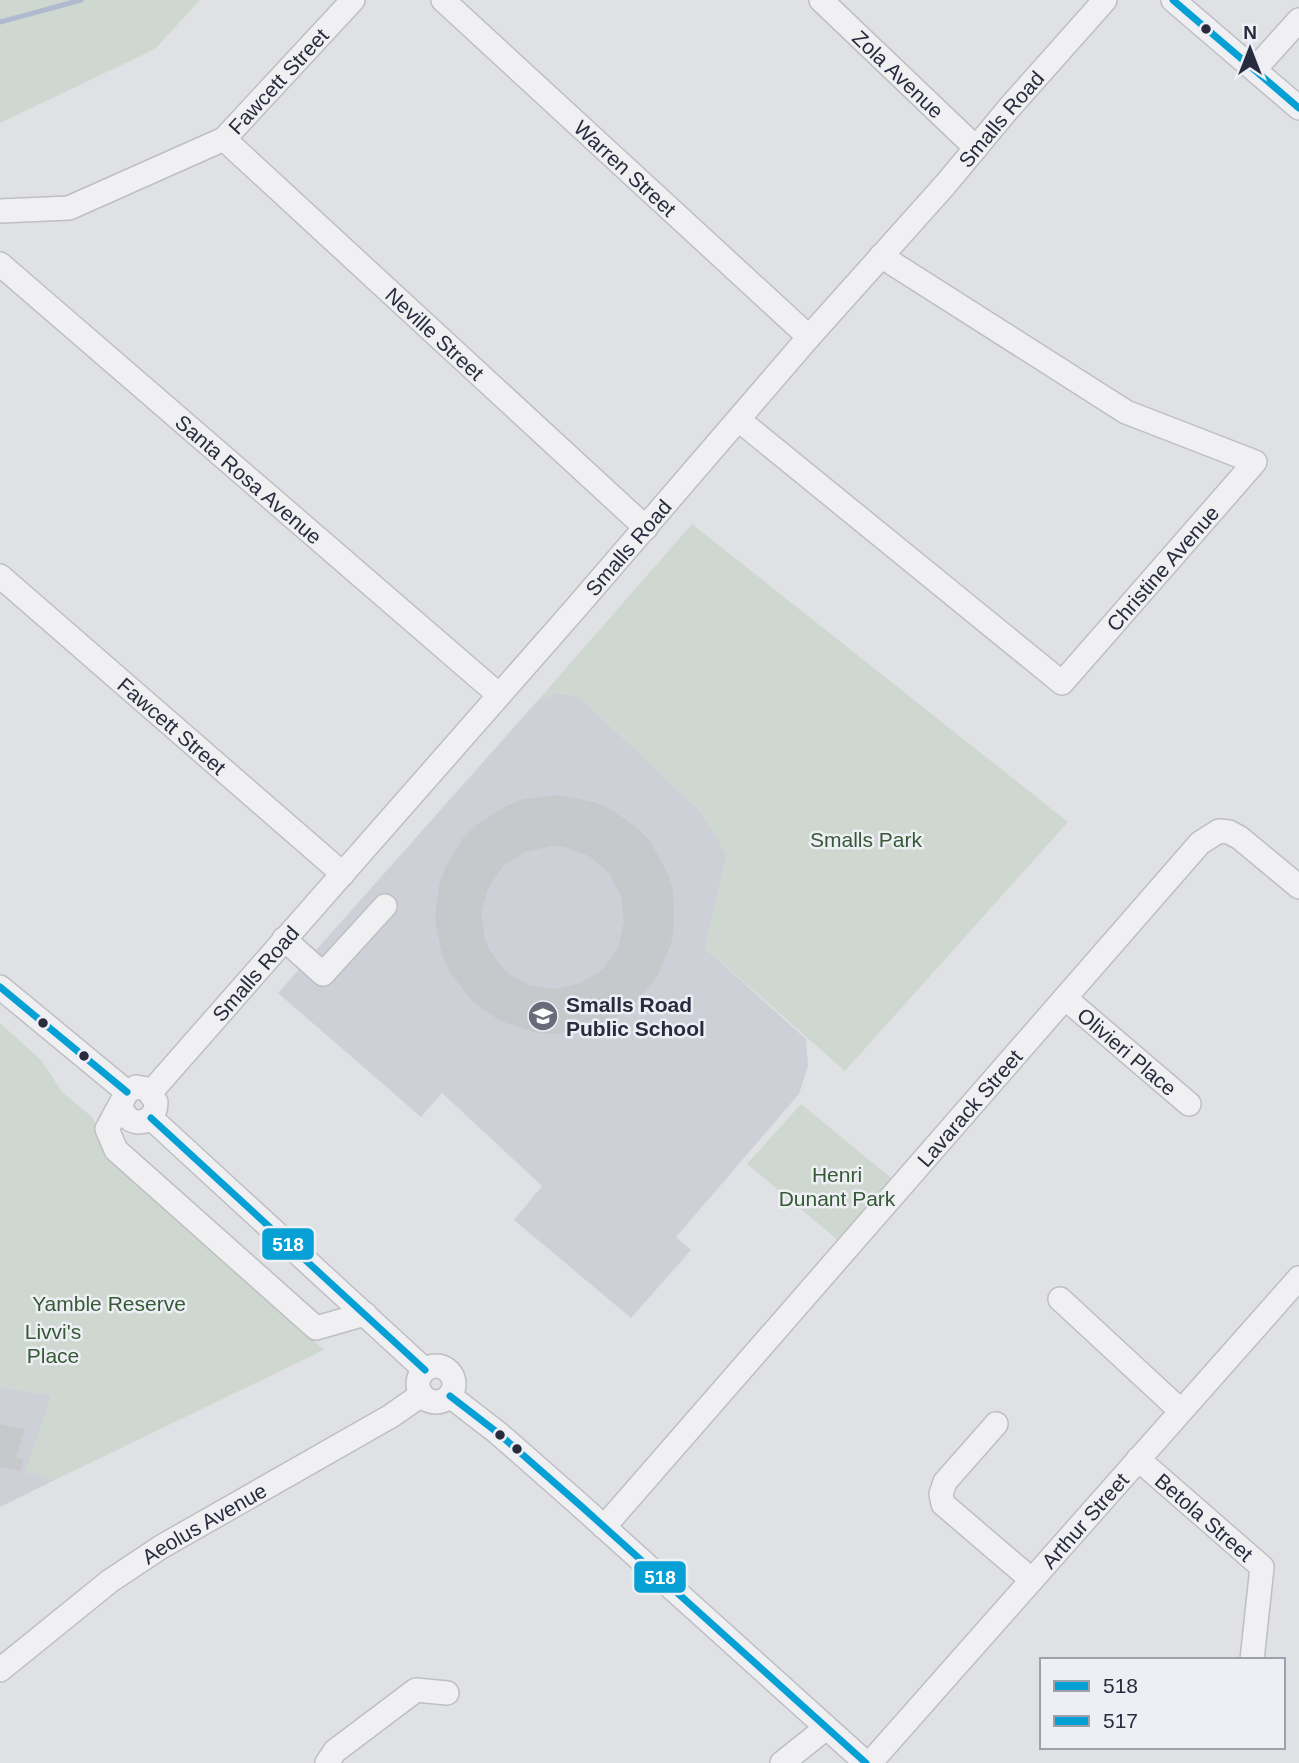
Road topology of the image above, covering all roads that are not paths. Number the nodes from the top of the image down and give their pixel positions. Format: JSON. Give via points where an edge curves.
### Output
{"nodes":[{"id":1,"x":353,"y":0,"type":"edge"},
{"id":2,"x":443,"y":0,"type":"edge"},
{"id":3,"x":821,"y":0,"type":"edge"},
{"id":4,"x":1105,"y":0,"type":"edge"},
{"id":5,"x":1173,"y":0,"type":"edge"},
{"id":6,"x":1299,"y":20,"type":"edge"},
{"id":7,"x":1255,"y":69,"type":"junction"},
{"id":8,"x":1299,"y":108,"type":"edge"},
{"id":9,"x":224,"y":139,"type":"junction"},
{"id":10,"x":976,"y":148,"type":"junction"},
{"id":11,"x":0,"y":211,"type":"edge"},
{"id":12,"x":881,"y":257,"type":"junction"},
{"id":13,"x":0,"y":264,"type":"edge"},
{"id":14,"x":809,"y":337,"type":"junction"},
{"id":15,"x":739,"y":420,"type":"junction"},
{"id":16,"x":646,"y":528,"type":"junction"},
{"id":17,"x":0,"y":576,"type":"edge"},
{"id":18,"x":499,"y":695,"type":"junction"},
{"id":19,"x":343,"y":874,"type":"junction"},
{"id":20,"x":1299,"y":887,"type":"edge"},
{"id":21,"x":386,"y":906,"type":"dead end"},
{"id":22,"x":284,"y":939,"type":"junction"},
{"id":23,"x":0,"y":987,"type":"edge"},
{"id":24,"x":1065,"y":998,"type":"junction"},
{"id":25,"x":151,"y":1092,"type":"junction"},
{"id":26,"x":124,"y":1099,"type":"junction"},
{"id":27,"x":1189,"y":1104,"type":"dead end"},
{"id":28,"x":151,"y":1118,"type":"junction"},
{"id":29,"x":1299,"y":1278,"type":"edge"},
{"id":30,"x":1060,"y":1298,"type":"dead end"},
{"id":31,"x":365,"y":1314,"type":"junction"},
{"id":32,"x":425,"y":1370,"type":"junction"},
{"id":33,"x":421,"y":1395,"type":"junction"},
{"id":34,"x":450,"y":1395,"type":"junction"},
{"id":35,"x":1181,"y":1411,"type":"junction"},
{"id":36,"x":996,"y":1424,"type":"dead end"},
{"id":37,"x":1138,"y":1459,"type":"junction"},
{"id":38,"x":604,"y":1527,"type":"junction"},
{"id":39,"x":1032,"y":1580,"type":"junction"},
{"id":40,"x":1252,"y":1658,"type":"edge"},
{"id":41,"x":0,"y":1670,"type":"edge"},
{"id":42,"x":447,"y":1693,"type":"dead end"},
{"id":43,"x":826,"y":1728,"type":"junction"},
{"id":44,"x":331,"y":1762,"type":"edge"},
{"id":45,"x":782,"y":1763,"type":"edge"},
{"id":46,"x":868,"y":1763,"type":"edge"}],
"edges":[{"from":1,"to":9,"type":"street","name":"Fawcett Street"},
{"from":2,"to":14,"type":"street","name":"Warren Street"},
{"from":3,"to":10,"type":"street","name":"Zola Avenue"},
{"from":4,"to":10,"type":"street","name":"Smalls Road"},
{"from":5,"to":7,"type":"street"},
{"from":6,"to":7,"type":"street"},
{"from":7,"to":8,"type":"street"},
{"from":9,"to":11,"type":"street","name":"Fawcett Street","via":[[69,208]]},
{"from":9,"to":16,"type":"street","name":"Neville Street"},
{"from":10,"to":12,"type":"street","name":"Smalls Road"},
{"from":12,"to":14,"type":"street","name":"Smalls Road"},
{"from":12,"to":15,"type":"street","name":"Christine Avenue","via":[[1126,412],[1255,462],[1062,683]]},
{"from":13,"to":18,"type":"street","name":"Santa Rosa Avenue"},
{"from":14,"to":15,"type":"street","name":"Smalls Road"},
{"from":15,"to":16,"type":"street","name":"Smalls Road"},
{"from":16,"to":18,"type":"street","name":"Smalls Road"},
{"from":17,"to":19,"type":"street","name":"Fawcett Street"},
{"from":18,"to":19,"type":"street","name":"Smalls Road"},
{"from":19,"to":22,"type":"street","name":"Smalls Road"},
{"from":20,"to":24,"type":"street","name":"Lavarack Street","via":[[1240,838],[1219,831],[1209,835]]},
{"from":21,"to":22,"type":"street","via":[[323,974]]},
{"from":22,"to":25,"type":"street","name":"Smalls Road"},
{"from":23,"to":26,"type":"street"},
{"from":24,"to":27,"type":"street","name":"Olivieri Place"},
{"from":24,"to":38,"type":"street","name":"Lavarack Street"},
{"from":25,"to":26,"type":"street","via":[[136,1087]]},
{"from":25,"to":28,"type":"street","via":[[156,1102]]},
{"from":26,"to":28,"type":"street","via":[[124,1116],[134,1122]]},
{"from":26,"to":31,"type":"street","via":[[107,1129],[116,1150],[316,1328]]},
{"from":28,"to":31,"type":"street"},
{"from":29,"to":35,"type":"street","name":"Arthur Street"},
{"from":30,"to":35,"type":"street"},
{"from":31,"to":32,"type":"street"},
{"from":32,"to":33,"type":"street","via":[[418,1381]]},
{"from":32,"to":34,"type":"street","via":[[438,1366],[449,1372],[454,1383]]},
{"from":33,"to":34,"type":"street","via":[[435,1402]]},
{"from":33,"to":41,"type":"street","name":"Aeolus Avenue","via":[[161,1547],[110,1581]]},
{"from":34,"to":38,"type":"street"},
{"from":35,"to":37,"type":"street","name":"Arthur Street"},
{"from":36,"to":39,"type":"street","via":[[945,1482],[943,1504]]},
{"from":37,"to":39,"type":"street","name":"Arthur Street"},
{"from":37,"to":40,"type":"street","name":"Betola Street","via":[[1262,1567]]},
{"from":38,"to":43,"type":"street"},
{"from":39,"to":46,"type":"street","name":"Arthur Street"},
{"from":42,"to":44,"type":"street","via":[[416,1690],[335,1751]]},
{"from":43,"to":45,"type":"street"},
{"from":43,"to":46,"type":"street"}]}
